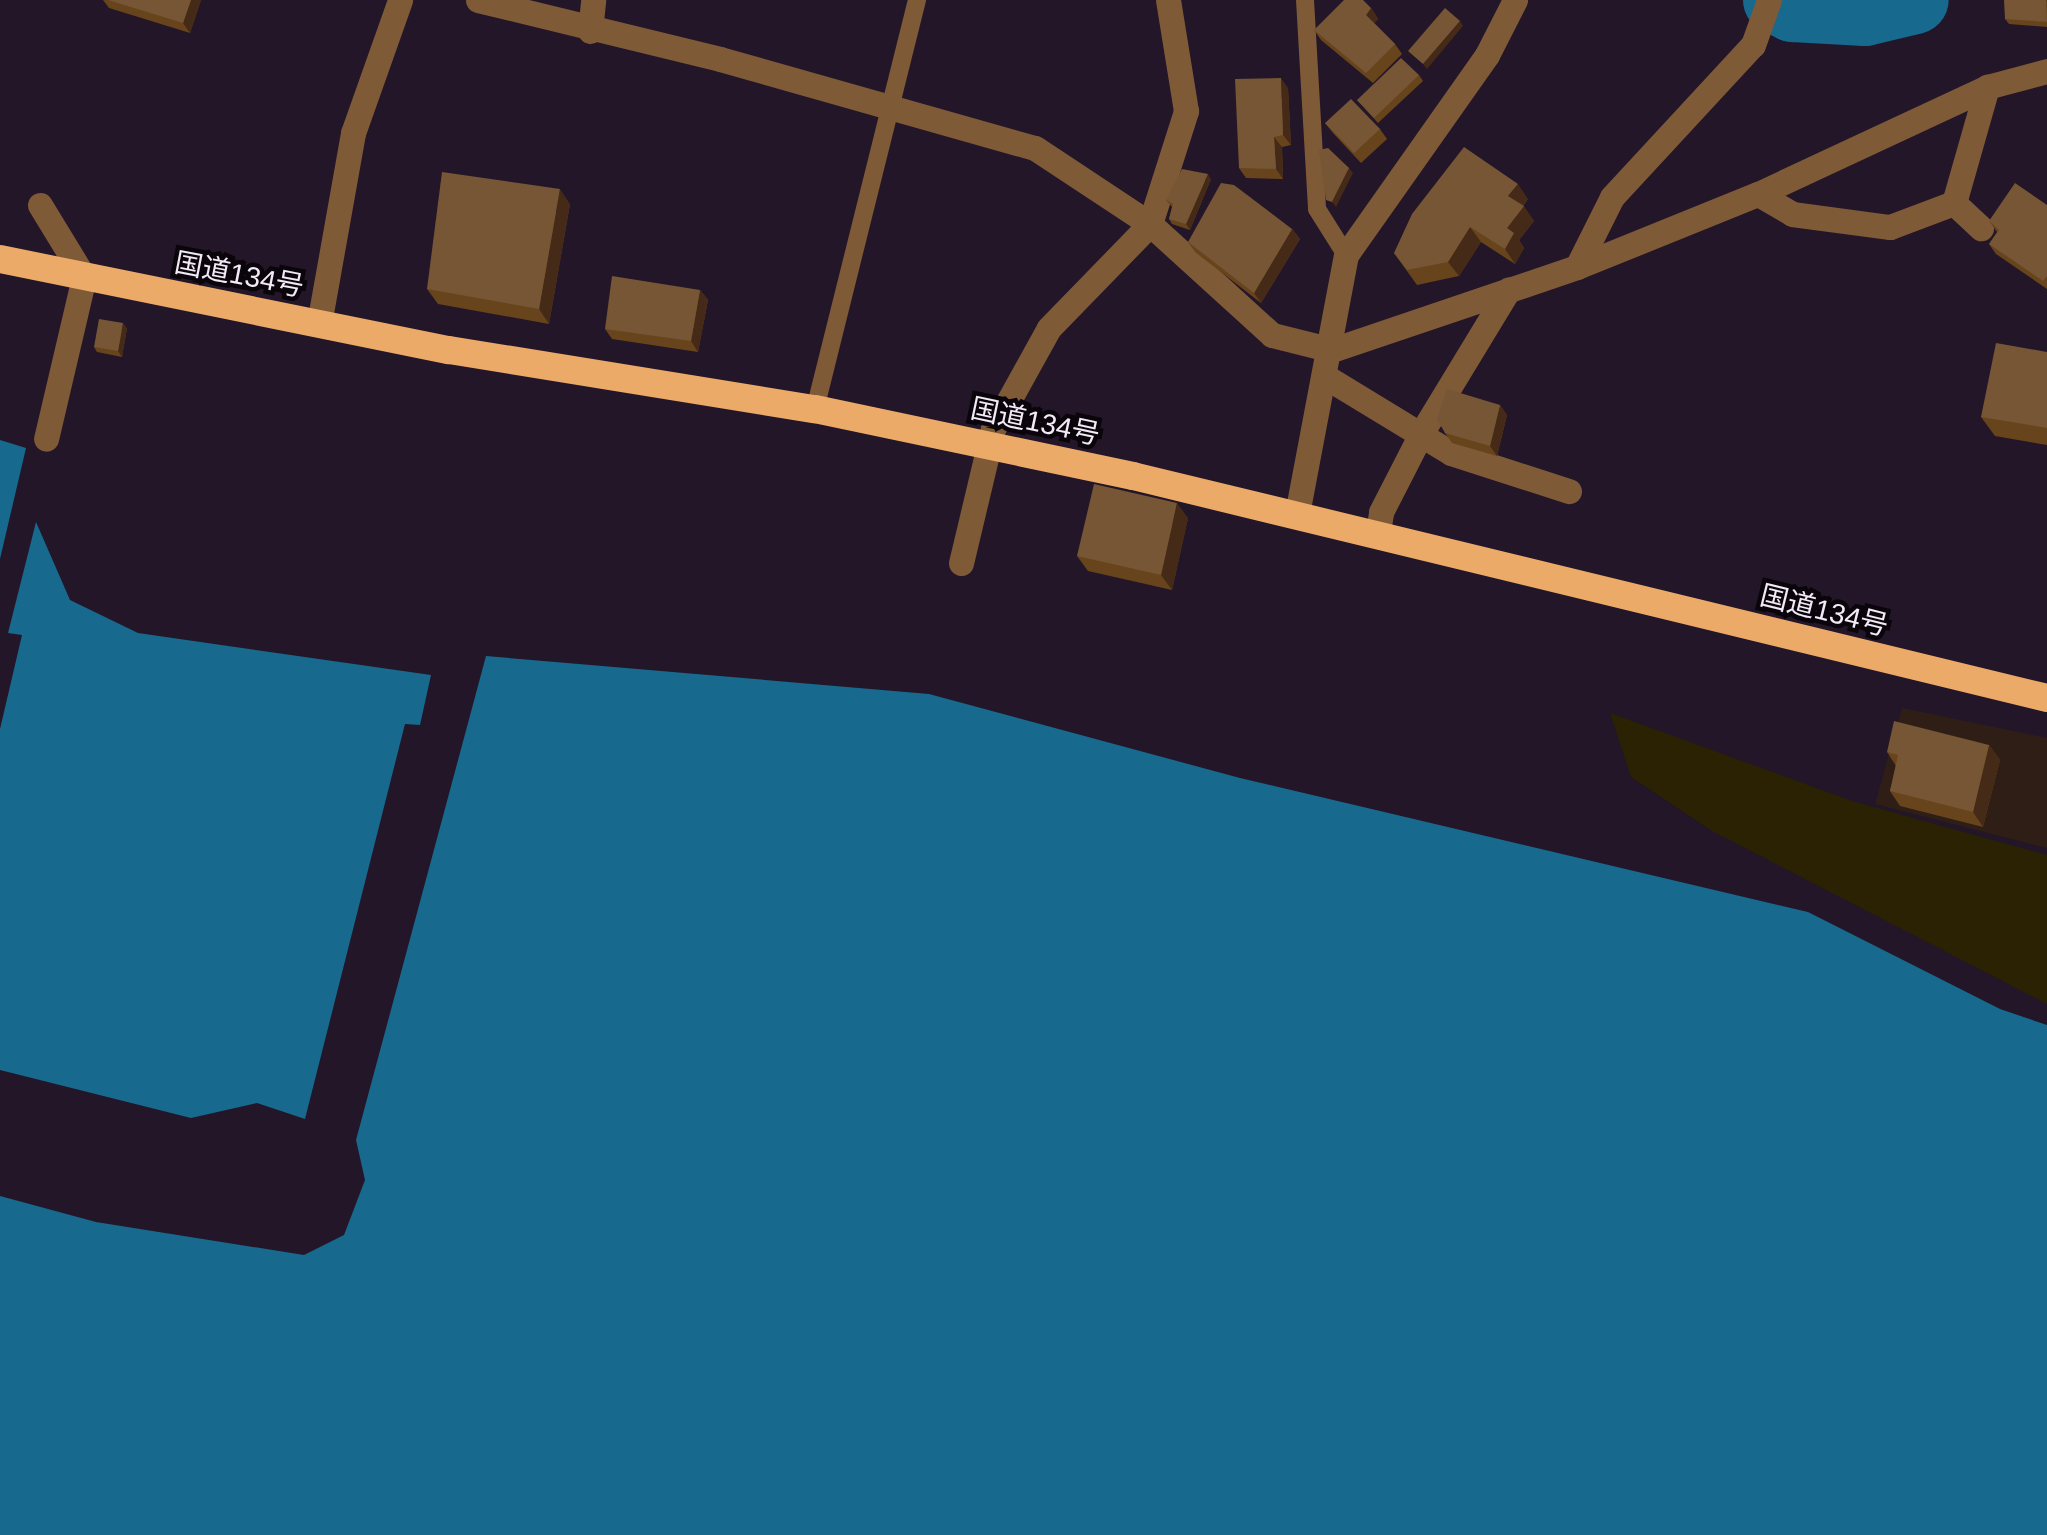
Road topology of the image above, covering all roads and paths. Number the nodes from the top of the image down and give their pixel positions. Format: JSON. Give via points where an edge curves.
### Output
{"nodes":[{"id":1,"x":400,"y":0,"type":"edge"},
{"id":2,"x":478,"y":0,"type":"edge"},
{"id":3,"x":593,"y":0,"type":"edge"},
{"id":4,"x":917,"y":0,"type":"edge"},
{"id":5,"x":1168,"y":0,"type":"edge"},
{"id":6,"x":1305,"y":0,"type":"edge"},
{"id":7,"x":1514,"y":0,"type":"edge"},
{"id":8,"x":1769,"y":0,"type":"edge"},
{"id":9,"x":590,"y":31,"type":"junction"},
{"id":10,"x":2047,"y":71,"type":"edge"},
{"id":11,"x":1986,"y":88,"type":"junction"},
{"id":12,"x":893,"y":106,"type":"junction"},
{"id":13,"x":1758,"y":194,"type":"junction"},
{"id":14,"x":1954,"y":204,"type":"junction"},
{"id":15,"x":40,"y":205,"type":"dead end"},
{"id":16,"x":1150,"y":224,"type":"junction"},
{"id":17,"x":1981,"y":228,"type":"dead end"},
{"id":18,"x":1346,"y":255,"type":"junction"},
{"id":19,"x":0,"y":259,"type":"edge"},
{"id":20,"x":1577,"y":267,"type":"junction"},
{"id":21,"x":84,"y":278,"type":"junction"},
{"id":22,"x":1509,"y":289,"type":"junction"},
{"id":23,"x":319,"y":324,"type":"junction"},
{"id":24,"x":1332,"y":350,"type":"junction"},
{"id":25,"x":1326,"y":377,"type":"junction"},
{"id":26,"x":815,"y":409,"type":"junction"},
{"id":27,"x":1422,"y":432,"type":"junction"},
{"id":28,"x":46,"y":438,"type":"dead end"},
{"id":29,"x":989,"y":445,"type":"junction"},
{"id":30,"x":1569,"y":491,"type":"dead end"},
{"id":31,"x":1298,"y":514,"type":"junction"},
{"id":32,"x":1378,"y":532,"type":"junction"},
{"id":33,"x":961,"y":563,"type":"dead end"},
{"id":34,"x":2047,"y":698,"type":"edge"}],
"edges":[{"from":1,"to":23,"type":"street","via":[[353,133]]},
{"from":2,"to":9,"type":"street"},
{"from":3,"to":9,"type":"street"},
{"from":4,"to":12,"type":"lane"},
{"from":5,"to":16,"type":"street","via":[[1186,111]]},
{"from":6,"to":18,"type":"lane","via":[[1317,209]]},
{"from":7,"to":18,"type":"street","via":[[1487,54]]},
{"from":8,"to":20,"type":"street","via":[[1752,45],[1612,198]]},
{"from":9,"to":12,"type":"street"},
{"from":10,"to":11,"type":"street"},
{"from":11,"to":13,"type":"street"},
{"from":11,"to":14,"type":"street"},
{"from":12,"to":16,"type":"street","via":[[1035,148]]},
{"from":12,"to":26,"type":"lane"},
{"from":13,"to":14,"type":"street","via":[[1792,214],[1890,226]]},
{"from":13,"to":20,"type":"street"},
{"from":14,"to":17,"type":"street"},
{"from":15,"to":21,"type":"street"},
{"from":16,"to":24,"type":"street","via":[[1272,335]]},
{"from":16,"to":29,"type":"street","via":[[1049,328]]},
{"from":18,"to":24,"type":"street"},
{"from":19,"to":21,"type":"highway","name":"国道134号"},
{"from":20,"to":22,"type":"street"},
{"from":21,"to":23,"type":"highway","name":"国道134号"},
{"from":21,"to":28,"type":"street"},
{"from":22,"to":24,"type":"street"},
{"from":22,"to":27,"type":"street"},
{"from":23,"to":26,"type":"highway","name":"国道134号"},
{"from":24,"to":25,"type":"street"},
{"from":25,"to":27,"type":"street"},
{"from":25,"to":31,"type":"street"},
{"from":26,"to":29,"type":"highway","name":"国道134号"},
{"from":27,"to":30,"type":"street","via":[[1452,453]]},
{"from":27,"to":32,"type":"street","via":[[1381,512]]},
{"from":29,"to":31,"type":"highway","name":"国道134号"},
{"from":29,"to":33,"type":"street"},
{"from":31,"to":32,"type":"highway","name":"国道134号"},
{"from":32,"to":34,"type":"highway","name":"国道134号"}]}
